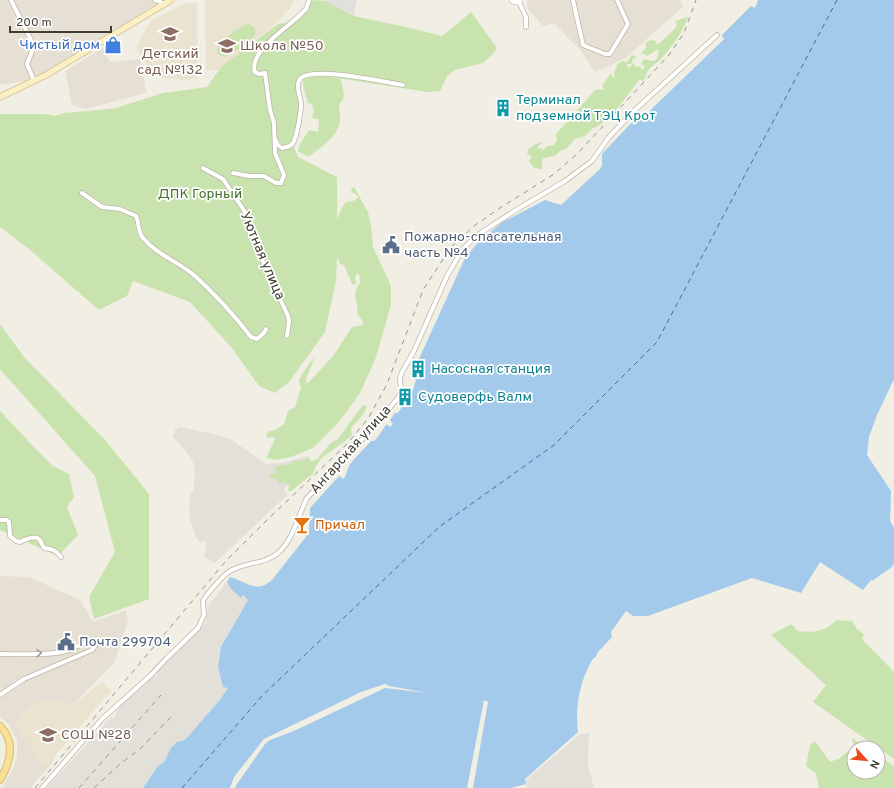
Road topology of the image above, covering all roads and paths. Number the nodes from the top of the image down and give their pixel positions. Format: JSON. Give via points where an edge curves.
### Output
{"nodes":[{"id":1,"x":11,"y":0,"type":"edge"},
{"id":2,"x":155,"y":0,"type":"edge"},
{"id":3,"x":171,"y":0,"type":"edge"},
{"id":4,"x":309,"y":0,"type":"edge"},
{"id":5,"x":512,"y":0,"type":"edge"},
{"id":6,"x":574,"y":0,"type":"edge"},
{"id":7,"x":617,"y":0,"type":"edge"},
{"id":8,"x":520,"y":1,"type":"edge"},
{"id":9,"x":163,"y":4,"type":"junction"},
{"id":10,"x":526,"y":27,"type":"dead end"},
{"id":11,"x":717,"y":35,"type":"dead end"},
{"id":12,"x":34,"y":81,"type":"junction"},
{"id":13,"x":403,"y":85,"type":"dead end"},
{"id":14,"x":0,"y":97,"type":"edge"},
{"id":15,"x":274,"y":136,"type":"junction"},
{"id":16,"x":203,"y":168,"type":"dead end"},
{"id":17,"x":233,"y":173,"type":"dead end"},
{"id":18,"x":82,"y":193,"type":"dead end"},
{"id":19,"x":266,"y":329,"type":"dead end"},
{"id":20,"x":287,"y":336,"type":"dead end"},
{"id":21,"x":0,"y":520,"type":"edge"},
{"id":22,"x":61,"y":557,"type":"dead end"},
{"id":23,"x":0,"y":654,"type":"edge"},
{"id":24,"x":0,"y":695,"type":"edge"},
{"id":25,"x":0,"y":726,"type":"edge"},
{"id":26,"x":0,"y":780,"type":"edge"},
{"id":27,"x":42,"y":788,"type":"edge"}],
"edges":[{"from":1,"to":12,"type":"street","via":[[34,46],[27,64]]},
{"from":2,"to":9,"type":"street"},
{"from":3,"to":9,"type":"main road"},
{"from":4,"to":15,"type":"street","via":[[300,15],[263,48],[254,69],[259,74],[265,73]]},
{"from":5,"to":8,"type":"street"},
{"from":6,"to":7,"type":"street","via":[[581,43],[610,54],[628,24]]},
{"from":8,"to":10,"type":"street","via":[[526,17]]},
{"from":9,"to":12,"type":"main road"},
{"from":11,"to":27,"type":"street","name":"Ангарская улица","via":[[635,110],[592,161],[472,240],[462,250],[402,372],[398,398],[307,498],[287,543],[278,553],[266,560],[230,571],[203,601],[204,615],[198,628],[102,719]]},
{"from":12,"to":14,"type":"main road"},
{"from":13,"to":15,"type":"street","via":[[337,74],[304,76],[298,86],[301,106],[293,143],[282,148]]},
{"from":15,"to":17,"type":"street","via":[[275,153],[284,175],[281,183],[260,175]]},
{"from":16,"to":20,"type":"street","name":"Уютная улица","via":[[223,178],[247,215],[249,231],[288,316]]},
{"from":18,"to":19,"type":"street","via":[[102,207],[120,208],[136,216],[138,230],[147,242],[195,276],[217,296],[252,337],[257,339]]},
{"from":21,"to":22,"type":"street","via":[[7,520],[10,536],[16,541],[20,542],[27,538],[39,539],[44,548],[53,549]]},
{"from":23,"to":24,"type":"street","one_way":true,"via":[[55,653],[67,651],[87,641],[92,641],[95,646],[92,650],[24,679]]},
{"from":25,"to":26,"type":"main road","via":[[7,735],[10,754]]}]}
